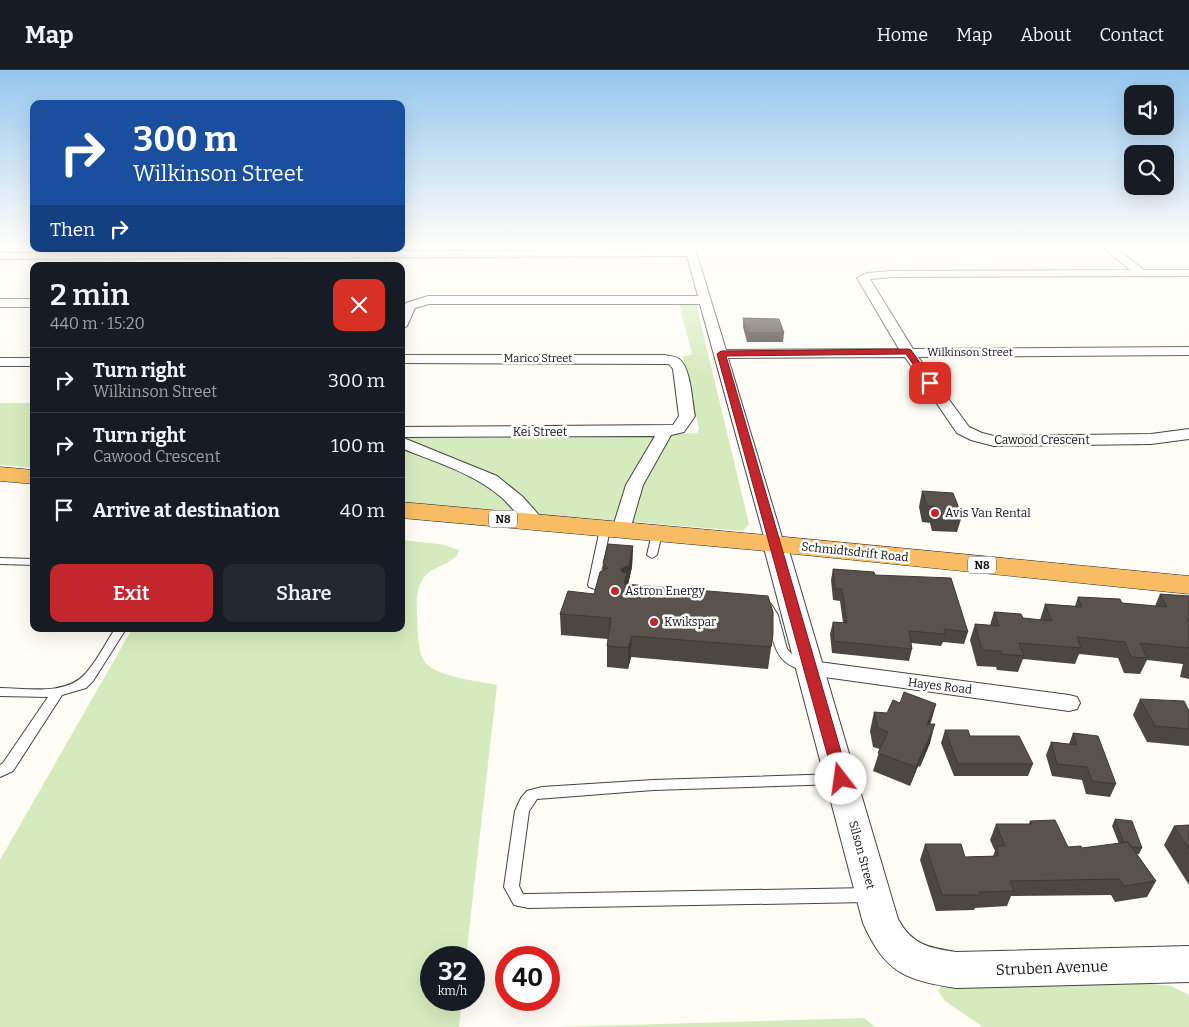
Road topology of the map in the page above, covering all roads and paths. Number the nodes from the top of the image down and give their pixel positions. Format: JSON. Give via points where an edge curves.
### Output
{"nodes":[{"id":1,"x":702,"y":290,"type":"edge"},
{"id":2,"x":868,"y":290,"type":"edge"},
{"id":3,"x":705,"y":300,"type":"junction"},
{"id":4,"x":0,"y":303,"type":"edge"},
{"id":5,"x":30,"y":303,"type":"edge"},
{"id":6,"x":405,"y":317,"type":"edge"},
{"id":7,"x":1189,"y":351,"type":"edge"},
{"id":8,"x":908,"y":352,"type":"junction"},
{"id":9,"x":1174,"y":352,"type":"junction"},
{"id":10,"x":721,"y":354,"type":"junction"},
{"id":11,"x":405,"y":359,"type":"edge"},
{"id":12,"x":674,"y":361,"type":"joint"},
{"id":13,"x":0,"y":362,"type":"edge"},
{"id":14,"x":30,"y":362,"type":"edge"},
{"id":15,"x":1189,"y":365,"type":"edge"},
{"id":16,"x":672,"y":430,"type":"junction"},
{"id":17,"x":405,"y":432,"type":"edge"},
{"id":18,"x":1189,"y":434,"type":"edge"},
{"id":19,"x":405,"y":444,"type":"edge"},
{"id":20,"x":0,"y":474,"type":"edge"},
{"id":21,"x":30,"y":477,"type":"edge"},
{"id":22,"x":405,"y":510,"type":"edge"},
{"id":23,"x":536,"y":522,"type":"junction"},
{"id":24,"x":613,"y":529,"type":"junction"},
{"id":25,"x":775,"y":544,"type":"junction"},
{"id":26,"x":0,"y":561,"type":"edge"},
{"id":27,"x":30,"y":562,"type":"edge"},
{"id":28,"x":1189,"y":585,"type":"edge"},
{"id":29,"x":602,"y":588,"type":"edge"},
{"id":30,"x":760,"y":600,"type":"edge"},
{"id":31,"x":118,"y":632,"type":"edge"},
{"id":32,"x":811,"y":669,"type":"junction"},
{"id":33,"x":0,"y":692,"type":"edge"},
{"id":34,"x":58,"y":692,"type":"junction"},
{"id":35,"x":1069,"y":703,"type":"dead end"},
{"id":36,"x":0,"y":772,"type":"edge"},
{"id":37,"x":841,"y":779,"type":"junction"},
{"id":38,"x":872,"y":895,"type":"junction"},
{"id":39,"x":916,"y":961,"type":"joint"},
{"id":40,"x":1189,"y":964,"type":"edge"}],
"edges":[{"from":1,"to":3,"type":"street","name":"Silson Street"},
{"from":2,"to":8,"type":"street","name":"Cawood Crescent"},
{"from":3,"to":6,"type":"street","via":[[444,300],[419,302],[410,306]]},
{"from":3,"to":10,"type":"street","name":"Silson Street"},
{"from":4,"to":5,"type":"street"},
{"from":7,"to":9,"type":"street","name":"Wilkinson Street"},
{"from":8,"to":9,"type":"street","name":"Wilkinson Street"},
{"from":8,"to":10,"type":"street","name":"Wilkinson Street"},
{"from":8,"to":18,"type":"street","name":"Cawood Crescent","via":[[963,430],[977,437],[994,441],[1151,439]]},
{"from":9,"to":15,"type":"street"},
{"from":10,"to":25,"type":"street","name":"Silson Street"},
{"from":11,"to":12,"type":"street","name":"Marico Street","via":[[643,358]]},
{"from":12,"to":16,"type":"street","via":[[680,368],[687,416]]},
{"from":13,"to":14,"type":"street"},
{"from":16,"to":17,"type":"street","name":"Kei Street"},
{"from":16,"to":24,"type":"street","via":[[641,473]]},
{"from":19,"to":23,"type":"street","via":[[491,480]]},
{"from":20,"to":21,"type":"highway"},
{"from":22,"to":23,"type":"highway","name":"Schmidtsdrift Road","number":"N8"},
{"from":23,"to":24,"type":"highway","name":"Schmidtsdrift Road","number":"N8"},
{"from":24,"to":25,"type":"highway","name":"Schmidtsdrift Road","number":"N8","via":[[654,544]]},
{"from":24,"to":29,"type":"lane","via":[[593,585]]},
{"from":25,"to":28,"type":"highway","name":"Schmidtsdrift Road","number":"N8"},
{"from":25,"to":32,"type":"street","name":"Silson Street"},
{"from":26,"to":27,"type":"lane"},
{"from":30,"to":32,"type":"lane","via":[[770,609],[785,658]]},
{"from":31,"to":34,"type":"lane","via":[[88,678],[76,687]]},
{"from":32,"to":35,"type":"street","name":"Hayes Road"},
{"from":32,"to":37,"type":"street","name":"Silson Street"},
{"from":33,"to":34,"type":"lane"},
{"from":34,"to":36,"type":"lane","via":[[8,767]]},
{"from":37,"to":38,"type":"street","name":"Silson Street"},
{"from":37,"to":38,"type":"lane","via":[[606,787],[532,795],[522,811],[511,887],[518,900],[528,901]]},
{"from":38,"to":39,"type":"street","name":"Silson Street","via":[[888,940]]},
{"from":39,"to":40,"type":"street","name":"Struben Avenue","via":[[935,968],[956,970]]}]}
